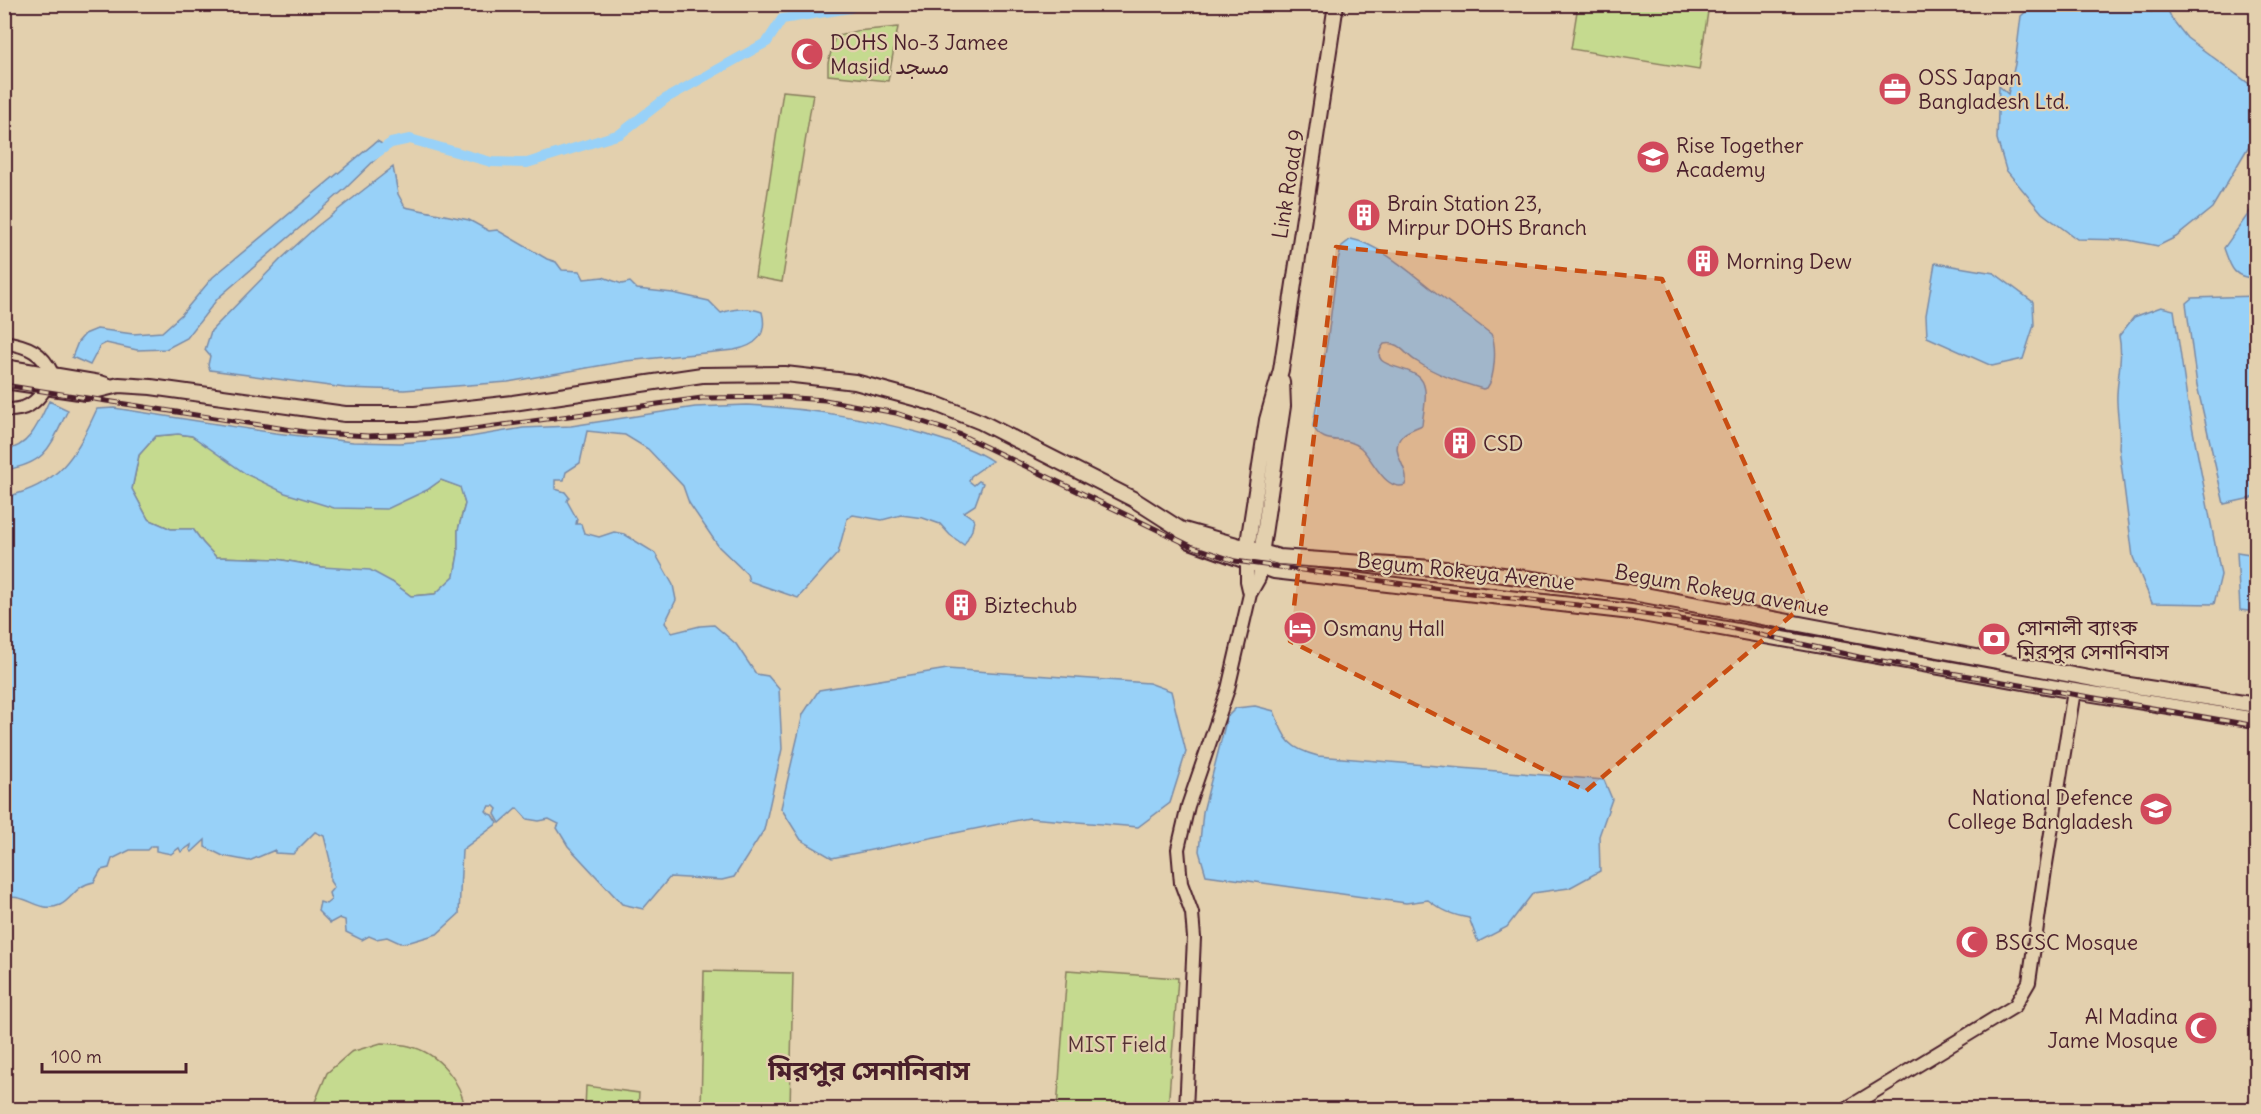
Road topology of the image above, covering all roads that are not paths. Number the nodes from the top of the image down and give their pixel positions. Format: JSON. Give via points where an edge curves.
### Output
{"nodes":[{"id":1,"x":1336,"y":4,"type":"edge"},
{"id":2,"x":4,"y":342,"type":"edge"},
{"id":3,"x":4,"y":368,"type":"edge"},
{"id":4,"x":4,"y":381,"type":"edge"},
{"id":5,"x":49,"y":381,"type":"junction"},
{"id":6,"x":4,"y":410,"type":"edge"},
{"id":7,"x":1253,"y":557,"type":"junction"},
{"id":8,"x":2074,"y":691,"type":"junction"},
{"id":9,"x":2256,"y":705,"type":"edge"},
{"id":10,"x":2256,"y":720,"type":"edge"},
{"id":11,"x":1186,"y":1110,"type":"edge"},
{"id":12,"x":1844,"y":1110,"type":"edge"}],
"edges":[{"from":1,"to":7,"type":"main road","name":"Link Road 9","via":[[1281,370],[1283,406]]},
{"from":2,"to":5,"type":"street","via":[[26,346],[46,361]]},
{"from":3,"to":5,"type":"main road"},
{"from":4,"to":5,"type":"main road"},
{"from":5,"to":6,"type":"street","via":[[31,406]]},
{"from":5,"to":7,"type":"main road","name":"Begum Rokeya Avenue","via":[[86,393],[109,386],[151,387],[345,414],[415,414],[702,375],[742,373],[855,382],[960,413],[1133,499],[1180,529],[1190,541]]},
{"from":7,"to":8,"type":"main road","name":"Begum Rokeya Avenue","via":[[1274,571],[1631,612]]},
{"from":7,"to":9,"type":"main road","name":"Begum Rokeya avenue","via":[[1474,571],[1628,592],[2110,682]]},
{"from":7,"to":11,"type":"street","via":[[1259,578],[1250,594],[1228,689],[1188,806],[1178,849],[1181,883],[1192,913],[1194,938]]},
{"from":8,"to":10,"type":"main road","name":"Begum Rokeya Avenue"},
{"from":8,"to":12,"type":"street","via":[[2029,982],[2015,1006]]}]}
